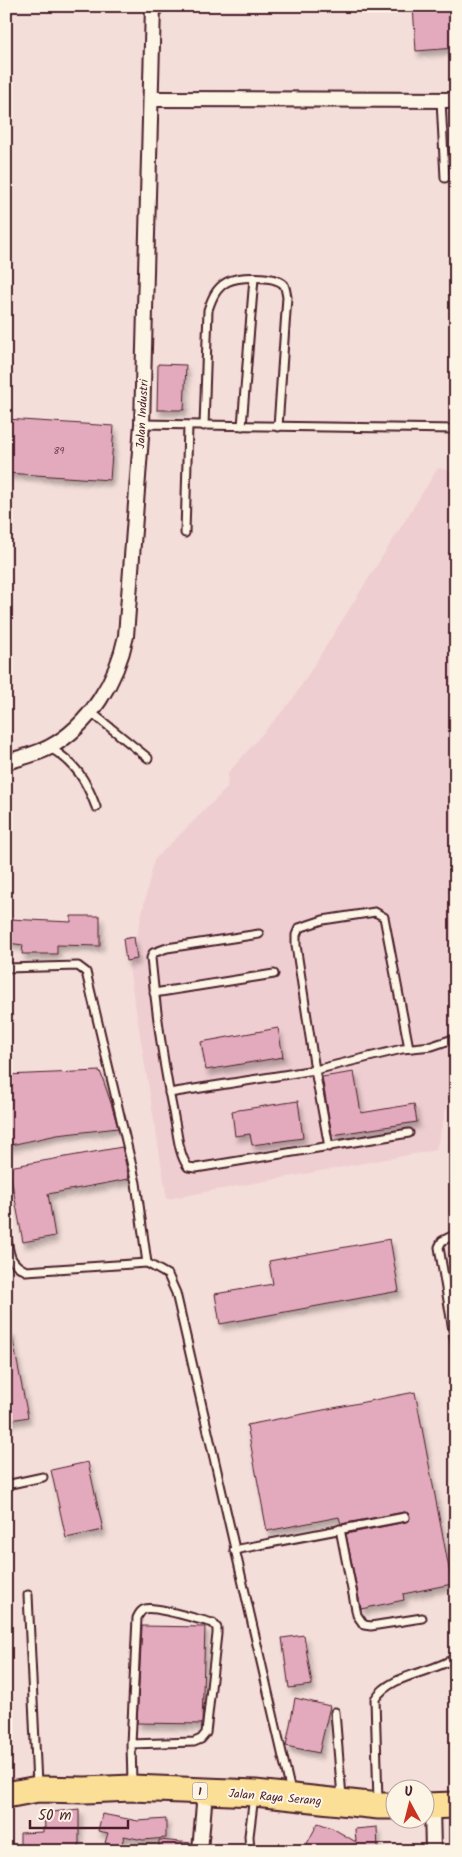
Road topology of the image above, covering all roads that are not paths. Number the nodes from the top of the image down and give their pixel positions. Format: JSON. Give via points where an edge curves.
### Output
{"nodes":[{"id":1,"x":153,"y":6,"type":"edge"},
{"id":2,"x":151,"y":99,"type":"junction"},
{"id":3,"x":442,"y":100,"type":"junction"},
{"id":4,"x":456,"y":100,"type":"edge"},
{"id":5,"x":444,"y":178,"type":"dead end"},
{"id":6,"x":254,"y":278,"type":"junction"},
{"id":7,"x":142,"y":424,"type":"junction"},
{"id":8,"x":188,"y":426,"type":"junction"},
{"id":9,"x":204,"y":426,"type":"junction"},
{"id":10,"x":242,"y":426,"type":"junction"},
{"id":11,"x":278,"y":426,"type":"junction"},
{"id":12,"x":456,"y":429,"type":"edge"},
{"id":13,"x":185,"y":532,"type":"dead end"},
{"id":14,"x":91,"y":712,"type":"junction"},
{"id":15,"x":50,"y":747,"type":"junction"},
{"id":16,"x":148,"y":758,"type":"dead end"},
{"id":17,"x":6,"y":762,"type":"edge"},
{"id":18,"x":96,"y":807,"type":"dead end"},
{"id":19,"x":259,"y":934,"type":"dead end"},
{"id":20,"x":6,"y":968,"type":"edge"},
{"id":21,"x":274,"y":974,"type":"dead end"},
{"id":22,"x":154,"y":993,"type":"junction"},
{"id":23,"x":456,"y":1038,"type":"edge"},
{"id":24,"x":409,"y":1048,"type":"junction"},
{"id":25,"x":315,"y":1070,"type":"junction"},
{"id":26,"x":169,"y":1093,"type":"junction"},
{"id":27,"x":409,"y":1133,"type":"dead end"},
{"id":28,"x":329,"y":1147,"type":"junction"},
{"id":29,"x":6,"y":1233,"type":"edge"},
{"id":30,"x":456,"y":1234,"type":"edge"},
{"id":31,"x":147,"y":1263,"type":"junction"},
{"id":32,"x":456,"y":1348,"type":"edge"},
{"id":33,"x":43,"y":1477,"type":"dead end"},
{"id":34,"x":6,"y":1485,"type":"edge"},
{"id":35,"x":405,"y":1516,"type":"dead end"},
{"id":36,"x":340,"y":1529,"type":"junction"},
{"id":37,"x":234,"y":1550,"type":"junction"},
{"id":38,"x":28,"y":1595,"type":"dead end"},
{"id":39,"x":422,"y":1618,"type":"dead end"},
{"id":40,"x":456,"y":1657,"type":"edge"},
{"id":41,"x":335,"y":1712,"type":"dead end"},
{"id":42,"x":131,"y":1744,"type":"junction"},
{"id":43,"x":384,"y":1780,"type":"edge"},
{"id":44,"x":132,"y":1788,"type":"junction"},
{"id":45,"x":38,"y":1789,"type":"junction"},
{"id":46,"x":205,"y":1792,"type":"junction"},
{"id":47,"x":255,"y":1794,"type":"junction"},
{"id":48,"x":6,"y":1795,"type":"edge"},
{"id":49,"x":292,"y":1797,"type":"junction"},
{"id":50,"x":342,"y":1803,"type":"junction"},
{"id":51,"x":384,"y":1806,"type":"edge"},
{"id":52,"x":437,"y":1806,"type":"edge"},
{"id":53,"x":200,"y":1851,"type":"edge"},
{"id":54,"x":250,"y":1851,"type":"edge"},
{"id":55,"x":433,"y":1851,"type":"edge"}],
"edges":[{"from":1,"to":2,"type":"street","name":"Jalan Industri"},
{"from":2,"to":3,"type":"street"},
{"from":2,"to":7,"type":"street","name":"Jalan Industri"},
{"from":3,"to":4,"type":"street"},
{"from":3,"to":5,"type":"lane"},
{"from":6,"to":9,"type":"lane","via":[[229,281],[213,295],[208,310]]},
{"from":6,"to":10,"type":"lane"},
{"from":6,"to":11,"type":"lane","via":[[275,280],[286,289]]},
{"from":7,"to":8,"type":"lane"},
{"from":7,"to":14,"type":"street","name":"Jalan Industri","via":[[126,636],[119,662]]},
{"from":8,"to":9,"type":"lane"},
{"from":8,"to":13,"type":"lane"},
{"from":9,"to":10,"type":"lane"},
{"from":10,"to":11,"type":"lane"},
{"from":11,"to":12,"type":"lane"},
{"from":14,"to":15,"type":"street","name":"Jalan Industri","via":[[71,733]]},
{"from":14,"to":16,"type":"lane"},
{"from":15,"to":17,"type":"street","name":"Jalan Industri"},
{"from":15,"to":18,"type":"lane","via":[[83,776]]},
{"from":19,"to":22,"type":"lane","via":[[153,953]]},
{"from":20,"to":31,"type":"lane","via":[[78,966],[86,972],[136,1183]]},
{"from":21,"to":22,"type":"lane"},
{"from":22,"to":26,"type":"lane"},
{"from":23,"to":24,"type":"lane","via":[[432,1046]]},
{"from":24,"to":25,"type":"lane"},
{"from":24,"to":25,"type":"lane","via":[[384,916],[375,912],[323,920],[299,928],[296,935]]},
{"from":25,"to":26,"type":"lane"},
{"from":25,"to":28,"type":"lane"},
{"from":26,"to":28,"type":"lane","via":[[181,1154],[188,1167]]},
{"from":27,"to":28,"type":"lane"},
{"from":29,"to":31,"type":"lane","via":[[15,1266],[26,1271]]},
{"from":30,"to":32,"type":"lane","via":[[442,1241],[439,1247]]},
{"from":31,"to":37,"type":"lane","via":[[168,1274],[176,1293]]},
{"from":33,"to":34,"type":"lane"},
{"from":35,"to":36,"type":"lane"},
{"from":36,"to":37,"type":"lane"},
{"from":36,"to":39,"type":"lane","via":[[356,1615],[360,1621],[371,1626]]},
{"from":37,"to":49,"type":"lane"},
{"from":38,"to":45,"type":"lane"},
{"from":40,"to":43,"type":"lane","via":[[393,1683],[381,1690],[375,1700]]},
{"from":41,"to":50,"type":"lane"},
{"from":42,"to":42,"type":"lane","via":[[137,1618],[140,1613],[145,1609],[155,1609],[213,1623],[217,1634],[206,1733],[194,1742]]},
{"from":42,"to":44,"type":"lane"},
{"from":44,"to":45,"type":"highway","name":"Jalan Raya Serang","number":"1"},
{"from":44,"to":46,"type":"highway","name":"Jalan Raya Serang","number":"1"},
{"from":45,"to":48,"type":"highway","name":"Jalan Raya Serang","number":"1"},
{"from":46,"to":47,"type":"highway","name":"Jalan Raya Serang","number":"1"},
{"from":46,"to":53,"type":"street"},
{"from":47,"to":49,"type":"highway","name":"Jalan Raya Serang","number":"1"},
{"from":47,"to":54,"type":"lane"},
{"from":49,"to":50,"type":"highway","name":"Jalan Raya Serang","number":"1"},
{"from":50,"to":51,"type":"highway","name":"Jalan Raya Serang","number":"1"},
{"from":52,"to":55,"type":"street"}]}
